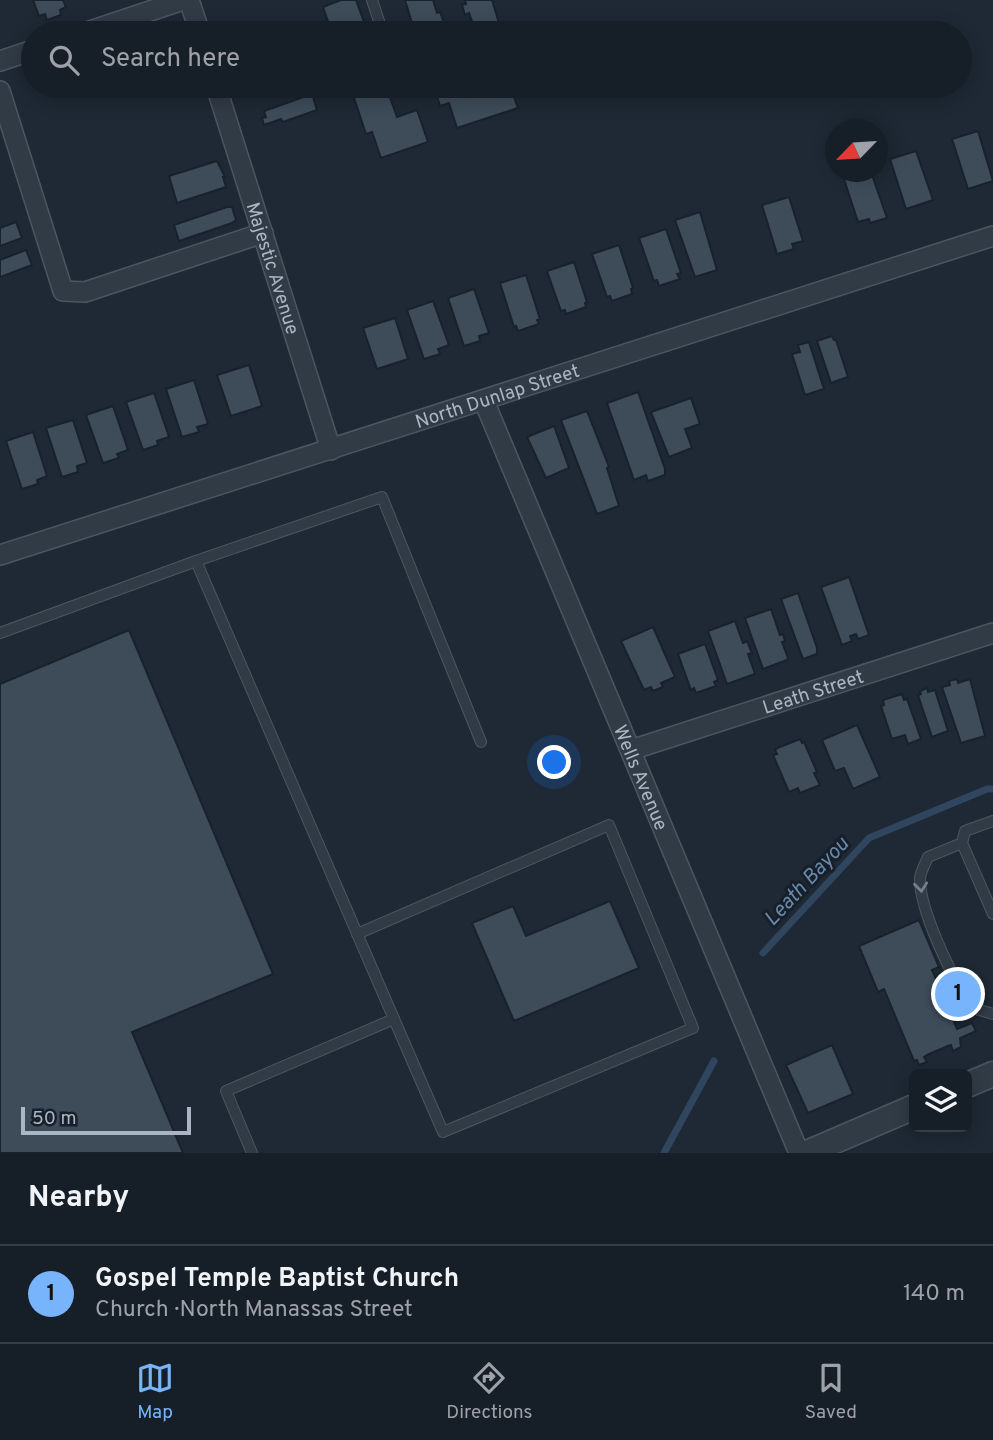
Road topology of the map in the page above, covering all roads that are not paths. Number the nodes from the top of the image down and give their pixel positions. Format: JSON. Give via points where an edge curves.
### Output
{"nodes":[{"id":1,"x":183,"y":0,"type":"edge"},
{"id":2,"x":189,"y":0,"type":"edge"},
{"id":3,"x":372,"y":0,"type":"edge"},
{"id":4,"x":120,"y":21,"type":"edge"},
{"id":5,"x":196,"y":21,"type":"edge"},
{"id":6,"x":379,"y":21,"type":"edge"},
{"id":7,"x":21,"y":54,"type":"edge"},
{"id":8,"x":0,"y":61,"type":"edge"},
{"id":9,"x":0,"y":91,"type":"edge"},
{"id":10,"x":220,"y":98,"type":"edge"},
{"id":11,"x":262,"y":233,"type":"junction"},
{"id":12,"x":993,"y":236,"type":"edge"},
{"id":13,"x":484,"y":401,"type":"junction"},
{"id":14,"x":331,"y":450,"type":"junction"},
{"id":15,"x":0,"y":555,"type":"edge"},
{"id":16,"x":196,"y":561,"type":"junction"},
{"id":17,"x":0,"y":633,"type":"edge"},
{"id":18,"x":993,"y":633,"type":"edge"},
{"id":19,"x":481,"y":743,"type":"dead end"},
{"id":20,"x":631,"y":750,"type":"junction"},
{"id":21,"x":993,"y":821,"type":"edge"},
{"id":22,"x":962,"y":843,"type":"junction"},
{"id":23,"x":993,"y":914,"type":"edge"},
{"id":24,"x":357,"y":934,"type":"junction"},
{"id":25,"x":993,"y":1014,"type":"edge"},
{"id":26,"x":394,"y":1019,"type":"junction"},
{"id":27,"x":993,"y":1074,"type":"edge"},
{"id":28,"x":972,"y":1083,"type":"edge"},
{"id":29,"x":909,"y":1109,"type":"edge"},
{"id":30,"x":252,"y":1153,"type":"edge"},
{"id":31,"x":799,"y":1153,"type":"edge"},
{"id":32,"x":807,"y":1153,"type":"edge"}],
"edges":[{"from":1,"to":4,"type":"street"},
{"from":2,"to":5,"type":"street"},
{"from":3,"to":6,"type":"lane"},
{"from":7,"to":8,"type":"street"},
{"from":9,"to":11,"type":"street","via":[[63,291],[85,292]]},
{"from":10,"to":11,"type":"street","name":"Majestic Avenue"},
{"from":11,"to":14,"type":"street","name":"Majestic Avenue"},
{"from":12,"to":13,"type":"street","name":"North Dunlap Street"},
{"from":13,"to":14,"type":"street","name":"North Dunlap Street"},
{"from":13,"to":20,"type":"street","name":"Wells Avenue"},
{"from":14,"to":15,"type":"street","name":"North Dunlap Street"},
{"from":16,"to":17,"type":"lane"},
{"from":16,"to":19,"type":"lane","via":[[382,497]]},
{"from":16,"to":24,"type":"lane"},
{"from":18,"to":20,"type":"street","name":"Leath Street"},
{"from":20,"to":31,"type":"street","name":"Wells Avenue"},
{"from":21,"to":22,"type":"lane","via":[[965,831]]},
{"from":22,"to":23,"type":"lane"},
{"from":22,"to":25,"type":"lane","one_way":true,"via":[[928,858],[920,875],[922,898],[968,1007]]},
{"from":24,"to":26,"type":"lane"},
{"from":24,"to":26,"type":"lane","via":[[609,825],[693,1028],[443,1132]]},
{"from":26,"to":30,"type":"lane","via":[[226,1091]]},
{"from":27,"to":28,"type":"street"},
{"from":29,"to":32,"type":"street"}]}
